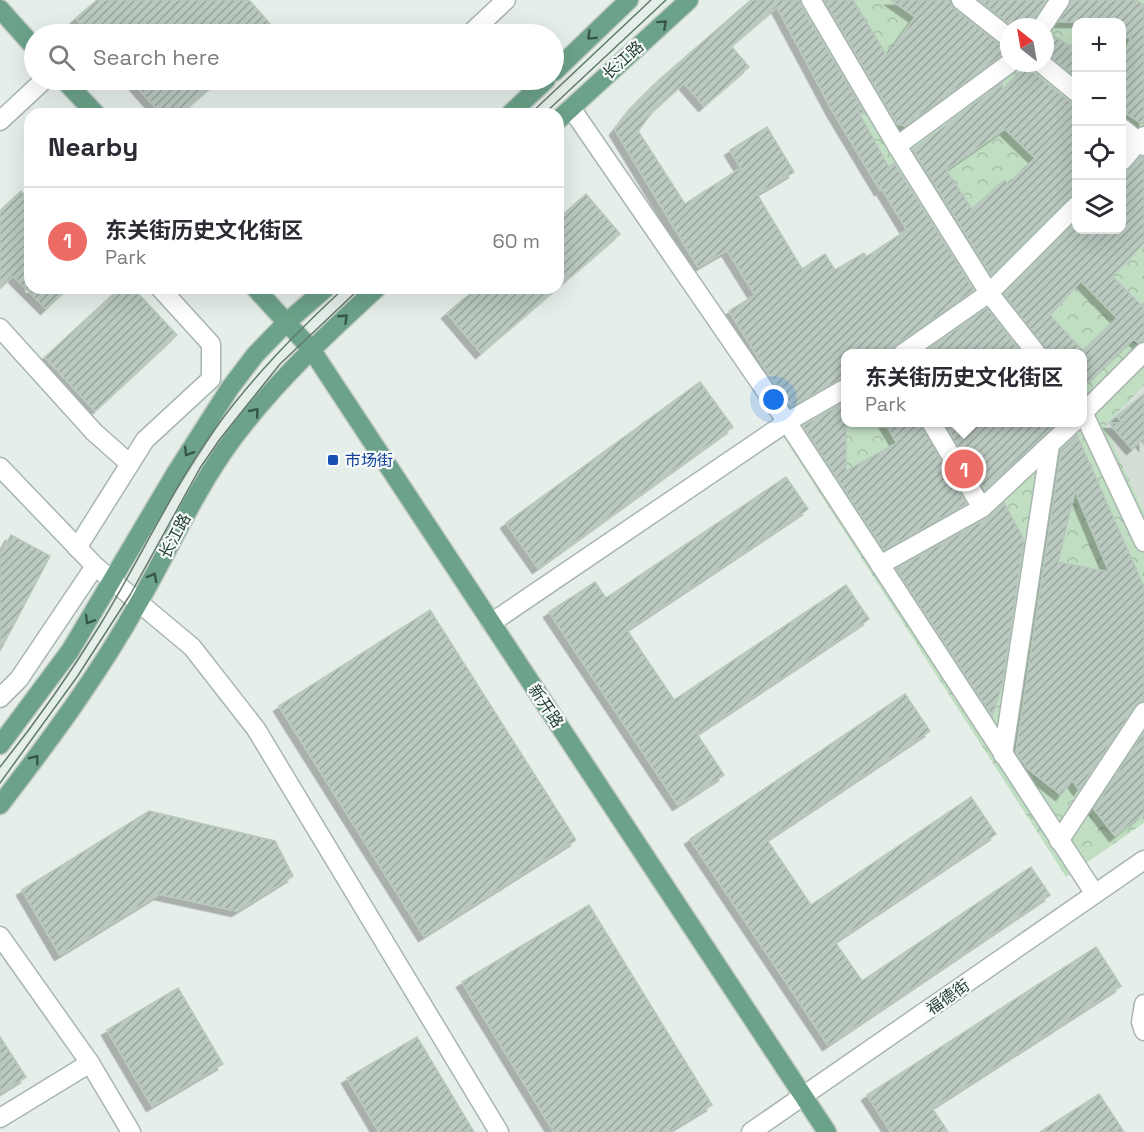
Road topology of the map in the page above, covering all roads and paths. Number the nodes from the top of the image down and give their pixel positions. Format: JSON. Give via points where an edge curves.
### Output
{"nodes":[{"id":1,"x":506,"y":0,"type":"edge"},
{"id":2,"x":629,"y":0,"type":"edge"},
{"id":3,"x":689,"y":0,"type":"edge"},
{"id":4,"x":811,"y":0,"type":"edge"},
{"id":5,"x":961,"y":0,"type":"edge"},
{"id":6,"x":1059,"y":0,"type":"edge"},
{"id":7,"x":0,"y":9,"type":"edge"},
{"id":8,"x":1048,"y":18,"type":"edge"},
{"id":9,"x":481,"y":24,"type":"edge"},
{"id":10,"x":1000,"y":31,"type":"edge"},
{"id":11,"x":24,"y":36,"type":"edge"},
{"id":12,"x":564,"y":62,"type":"edge"},
{"id":13,"x":1000,"y":70,"type":"edge"},
{"id":14,"x":1052,"y":72,"type":"edge"},
{"id":15,"x":1072,"y":88,"type":"edge"},
{"id":16,"x":33,"y":90,"type":"edge"},
{"id":17,"x":73,"y":90,"type":"edge"},
{"id":18,"x":535,"y":90,"type":"edge"},
{"id":19,"x":90,"y":108,"type":"edge"},
{"id":20,"x":516,"y":108,"type":"edge"},
{"id":21,"x":564,"y":114,"type":"edge"},
{"id":22,"x":0,"y":121,"type":"edge"},
{"id":23,"x":1126,"y":131,"type":"edge"},
{"id":24,"x":1143,"y":142,"type":"edge"},
{"id":25,"x":897,"y":146,"type":"junction"},
{"id":26,"x":1126,"y":157,"type":"edge"},
{"id":27,"x":1072,"y":211,"type":"edge"},
{"id":28,"x":989,"y":293,"type":"junction"},
{"id":29,"x":165,"y":294,"type":"edge"},
{"id":30,"x":260,"y":294,"type":"edge"},
{"id":31,"x":319,"y":294,"type":"edge"},
{"id":32,"x":370,"y":294,"type":"edge"},
{"id":33,"x":286,"y":322,"type":"junction"},
{"id":34,"x":0,"y":328,"type":"edge"},
{"id":35,"x":311,"y":349,"type":"junction"},
{"id":36,"x":909,"y":349,"type":"edge"},
{"id":37,"x":1033,"y":349,"type":"edge"},
{"id":38,"x":1144,"y":352,"type":"edge"},
{"id":39,"x":841,"y":391,"type":"edge"},
{"id":40,"x":1087,"y":409,"type":"edge"},
{"id":41,"x":787,"y":422,"type":"junction"},
{"id":42,"x":933,"y":427,"type":"edge"},
{"id":43,"x":1069,"y":427,"type":"edge"},
{"id":44,"x":1087,"y":427,"type":"edge"},
{"id":45,"x":1050,"y":445,"type":"junction"},
{"id":46,"x":130,"y":464,"type":"junction"},
{"id":47,"x":0,"y":467,"type":"edge"},
{"id":48,"x":982,"y":508,"type":"junction"},
{"id":49,"x":1144,"y":542,"type":"edge"},
{"id":50,"x":77,"y":548,"type":"junction"},
{"id":51,"x":880,"y":565,"type":"junction"},
{"id":52,"x":95,"y":566,"type":"junction"},
{"id":53,"x":112,"y":581,"type":"junction"},
{"id":54,"x":139,"y":603,"type":"junction"},
{"id":55,"x":491,"y":622,"type":"junction"},
{"id":56,"x":0,"y":698,"type":"edge"},
{"id":57,"x":1144,"y":712,"type":"edge"},
{"id":58,"x":0,"y":746,"type":"edge"},
{"id":59,"x":1003,"y":755,"type":"junction"},
{"id":60,"x":0,"y":805,"type":"edge"},
{"id":61,"x":1059,"y":841,"type":"junction"},
{"id":62,"x":1144,"y":860,"type":"edge"},
{"id":63,"x":1095,"y":894,"type":"junction"},
{"id":64,"x":0,"y":936,"type":"edge"},
{"id":65,"x":1144,"y":1004,"type":"edge"},
{"id":66,"x":1144,"y":1030,"type":"edge"},
{"id":67,"x":90,"y":1064,"type":"junction"},
{"id":68,"x":805,"y":1096,"type":"junction"},
{"id":69,"x":0,"y":1118,"type":"edge"},
{"id":70,"x":131,"y":1132,"type":"edge"},
{"id":71,"x":499,"y":1132,"type":"edge"},
{"id":72,"x":751,"y":1132,"type":"edge"},
{"id":73,"x":827,"y":1132,"type":"edge"}],
"edges":[{"from":1,"to":9,"type":"street"},
{"from":2,"to":12,"type":"main road","one_way":true},
{"from":21,"to":3,"type":"main road","name":"长江路","one_way":true},
{"from":4,"to":25,"type":"street"},
{"from":5,"to":10,"type":"street"},
{"from":6,"to":8,"type":"street"},
{"from":7,"to":11,"type":"main road"},
{"from":13,"to":25,"type":"street"},
{"from":14,"to":15,"type":"street"},
{"from":16,"to":22,"type":"street"},
{"from":17,"to":19,"type":"main road"},
{"from":18,"to":20,"type":"main road"},
{"from":21,"to":41,"type":"street"},
{"from":23,"to":24,"type":"street"},
{"from":24,"to":26,"type":"street"},
{"from":25,"to":28,"type":"street"},
{"from":27,"to":28,"type":"street"},
{"from":28,"to":36,"type":"street"},
{"from":28,"to":37,"type":"street"},
{"from":29,"to":46,"type":"street","via":[[211,344],[211,379],[145,440]]},
{"from":30,"to":33,"type":"main road","name":"新开路"},
{"from":31,"to":33,"type":"main road","name":"长江路"},
{"from":35,"to":32,"type":"main road","name":"长江路","one_way":true},
{"from":33,"to":35,"type":"main road","name":"新开路"},
{"from":33,"to":53,"type":"main road","name":"长江路","one_way":true,"via":[[230,387]]},
{"from":34,"to":46,"type":"street","via":[[94,432]]},
{"from":54,"to":35,"type":"main road","name":"长江路","one_way":true,"via":[[231,441]]},
{"from":35,"to":55,"type":"main road","name":"新开路"},
{"from":38,"to":40,"type":"street"},
{"from":39,"to":41,"type":"street"},
{"from":41,"to":51,"type":"street"},
{"from":41,"to":55,"type":"street"},
{"from":42,"to":48,"type":"street"},
{"from":43,"to":45,"type":"street"},
{"from":44,"to":49,"type":"street"},
{"from":45,"to":48,"type":"street"},
{"from":45,"to":59,"type":"street"},
{"from":46,"to":50,"type":"street"},
{"from":47,"to":50,"type":"street"},
{"from":48,"to":51,"type":"street"},
{"from":50,"to":52,"type":"street"},
{"from":51,"to":59,"type":"street"},
{"from":52,"to":53,"type":"street"},
{"from":52,"to":56,"type":"street","via":[[19,679]]},
{"from":53,"to":54,"type":"street"},
{"from":53,"to":58,"type":"main road","name":"长江路","one_way":true,"via":[[70,651]]},
{"from":60,"to":54,"type":"main road","name":"长江路","one_way":true,"via":[[59,728]]},
{"from":54,"to":71,"type":"street","via":[[192,647],[256,729]]},
{"from":55,"to":68,"type":"main road","name":"新开路"},
{"from":57,"to":61,"type":"street"},
{"from":59,"to":61,"type":"street"},
{"from":61,"to":63,"type":"street"},
{"from":62,"to":63,"type":"street","name":"福德街"},
{"from":63,"to":68,"type":"street","name":"福德街"},
{"from":64,"to":67,"type":"street"},
{"from":65,"to":66,"type":"street"},
{"from":67,"to":69,"type":"street"},
{"from":67,"to":70,"type":"street"},
{"from":68,"to":72,"type":"street","name":"福德街"},
{"from":68,"to":73,"type":"main road","name":"新开路"}]}
